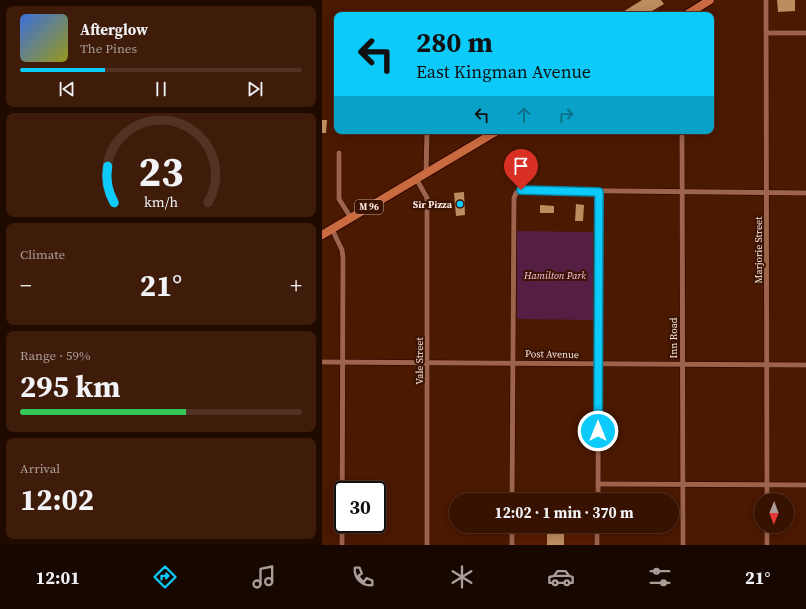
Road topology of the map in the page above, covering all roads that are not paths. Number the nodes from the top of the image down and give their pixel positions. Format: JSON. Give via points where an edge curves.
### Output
{"nodes":[{"id":1,"x":710,"y":0,"type":"edge"},
{"id":2,"x":766,"y":0,"type":"edge"},
{"id":3,"x":691,"y":12,"type":"edge"},
{"id":4,"x":767,"y":33,"type":"junction"},
{"id":5,"x":806,"y":33,"type":"edge"},
{"id":6,"x":427,"y":134,"type":"edge"},
{"id":7,"x":492,"y":134,"type":"edge"},
{"id":8,"x":682,"y":134,"type":"edge"},
{"id":9,"x":339,"y":153,"type":"dead end"},
{"id":10,"x":426,"y":174,"type":"junction"},
{"id":11,"x":417,"y":180,"type":"junction"},
{"id":12,"x":599,"y":192,"type":"junction"},
{"id":13,"x":683,"y":192,"type":"junction"},
{"id":14,"x":767,"y":193,"type":"junction"},
{"id":15,"x":806,"y":193,"type":"edge"},
{"id":16,"x":351,"y":218,"type":"junction"},
{"id":17,"x":332,"y":229,"type":"junction"},
{"id":18,"x":322,"y":235,"type":"edge"},
{"id":19,"x":322,"y":362,"type":"edge"},
{"id":20,"x":342,"y":362,"type":"junction"},
{"id":21,"x":428,"y":363,"type":"junction"},
{"id":22,"x":513,"y":363,"type":"junction"},
{"id":23,"x":598,"y":363,"type":"junction"},
{"id":24,"x":682,"y":364,"type":"junction"},
{"id":25,"x":767,"y":365,"type":"junction"},
{"id":26,"x":806,"y":366,"type":"edge"},
{"id":27,"x":598,"y":484,"type":"junction"},
{"id":28,"x":683,"y":484,"type":"junction"},
{"id":29,"x":767,"y":485,"type":"junction"},
{"id":30,"x":806,"y":485,"type":"edge"},
{"id":31,"x":512,"y":493,"type":"edge"},
{"id":32,"x":598,"y":493,"type":"edge"},
{"id":33,"x":767,"y":493,"type":"edge"},
{"id":34,"x":512,"y":533,"type":"edge"},
{"id":35,"x":597,"y":533,"type":"edge"},
{"id":36,"x":767,"y":533,"type":"edge"},
{"id":37,"x":342,"y":545,"type":"edge"},
{"id":38,"x":427,"y":545,"type":"edge"},
{"id":39,"x":512,"y":545,"type":"edge"},
{"id":40,"x":597,"y":545,"type":"edge"},
{"id":41,"x":683,"y":545,"type":"edge"},
{"id":42,"x":767,"y":545,"type":"edge"}],
"edges":[{"from":1,"to":3,"type":"main road"},
{"from":2,"to":4,"type":"street","name":"Marjorie Street"},
{"from":4,"to":5,"type":"street"},
{"from":4,"to":14,"type":"street","name":"Marjorie Street"},
{"from":6,"to":10,"type":"street"},
{"from":7,"to":10,"type":"main road","number":"M 96"},
{"from":8,"to":13,"type":"street","name":"Inn Road"},
{"from":9,"to":16,"type":"street","via":[[339,199]]},
{"from":10,"to":11,"type":"main road","number":"M 96"},
{"from":11,"to":16,"type":"main road","number":"M 96"},
{"from":11,"to":21,"type":"street","name":"Vale Street","via":[[427,198]]},
{"from":12,"to":13,"type":"street"},
{"from":12,"to":22,"type":"street","via":[[521,190],[516,193]]},
{"from":12,"to":23,"type":"street"},
{"from":13,"to":14,"type":"street"},
{"from":13,"to":24,"type":"street","name":"Inn Road"},
{"from":14,"to":15,"type":"street"},
{"from":14,"to":25,"type":"street","name":"Marjorie Street"},
{"from":16,"to":17,"type":"main road","number":"M 96"},
{"from":17,"to":18,"type":"main road","number":"M 96"},
{"from":17,"to":20,"type":"street","via":[[343,257]]},
{"from":19,"to":20,"type":"street","name":"Post Avenue"},
{"from":20,"to":21,"type":"street","name":"Post Avenue"},
{"from":20,"to":37,"type":"street"},
{"from":21,"to":22,"type":"street","name":"Post Avenue"},
{"from":21,"to":38,"type":"street","name":"Vale Street"},
{"from":22,"to":23,"type":"street","name":"Post Avenue"},
{"from":22,"to":31,"type":"street"},
{"from":23,"to":24,"type":"street","name":"Post Avenue"},
{"from":23,"to":27,"type":"street"},
{"from":24,"to":25,"type":"street","name":"Post Avenue"},
{"from":24,"to":28,"type":"street","name":"Inn Road"},
{"from":25,"to":26,"type":"street","name":"Post Avenue"},
{"from":25,"to":29,"type":"street","name":"Marjorie Street"},
{"from":27,"to":28,"type":"street"},
{"from":27,"to":32,"type":"street"},
{"from":28,"to":29,"type":"street"},
{"from":28,"to":41,"type":"street","name":"Inn Road"},
{"from":29,"to":30,"type":"street"},
{"from":29,"to":33,"type":"street","name":"Marjorie Street"},
{"from":34,"to":39,"type":"street"},
{"from":35,"to":40,"type":"street"},
{"from":36,"to":42,"type":"street"}]}
